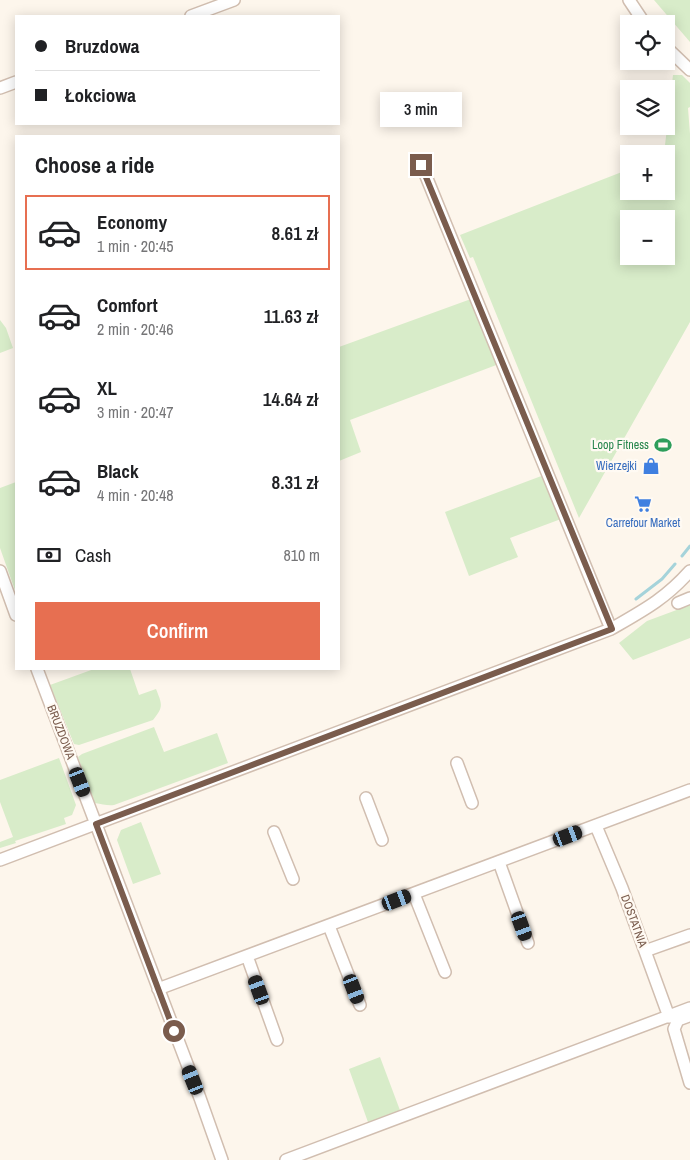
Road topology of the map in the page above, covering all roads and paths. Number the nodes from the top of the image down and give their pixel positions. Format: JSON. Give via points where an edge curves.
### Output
{"nodes":[{"id":1,"x":234,"y":0,"type":"edge"},
{"id":2,"x":629,"y":0,"type":"edge"},
{"id":3,"x":194,"y":15,"type":"edge"},
{"id":4,"x":639,"y":15,"type":"edge"},
{"id":5,"x":675,"y":56,"type":"edge"},
{"id":6,"x":690,"y":70,"type":"edge"},
{"id":7,"x":15,"y":82,"type":"edge"},
{"id":8,"x":0,"y":88,"type":"edge"},
{"id":9,"x":419,"y":159,"type":"dead end"},
{"id":10,"x":0,"y":571,"type":"edge"},
{"id":11,"x":690,"y":571,"type":"edge"},
{"id":12,"x":690,"y":598,"type":"edge"},
{"id":13,"x":678,"y":603,"type":"dead end"},
{"id":14,"x":15,"y":612,"type":"edge"},
{"id":15,"x":612,"y":629,"type":"junction"},
{"id":16,"x":37,"y":670,"type":"edge"},
{"id":17,"x":457,"y":763,"type":"dead end"},
{"id":18,"x":690,"y":790,"type":"edge"},
{"id":19,"x":366,"y":798,"type":"dead end"},
{"id":20,"x":472,"y":803,"type":"dead end"},
{"id":21,"x":96,"y":824,"type":"junction"},
{"id":22,"x":596,"y":826,"type":"junction"},
{"id":23,"x":274,"y":832,"type":"dead end"},
{"id":24,"x":382,"y":840,"type":"dead end"},
{"id":25,"x":0,"y":860,"type":"edge"},
{"id":26,"x":499,"y":862,"type":"junction"},
{"id":27,"x":292,"y":879,"type":"dead end"},
{"id":28,"x":414,"y":894,"type":"junction"},
{"id":29,"x":329,"y":926,"type":"junction"},
{"id":30,"x":690,"y":935,"type":"edge"},
{"id":31,"x":528,"y":942,"type":"dead end"},
{"id":32,"x":645,"y":951,"type":"junction"},
{"id":33,"x":247,"y":956,"type":"junction"},
{"id":34,"x":445,"y":972,"type":"dead end"},
{"id":35,"x":158,"y":989,"type":"junction"},
{"id":36,"x":360,"y":1005,"type":"dead end"},
{"id":37,"x":690,"y":1008,"type":"edge"},
{"id":38,"x":690,"y":1016,"type":"edge"},
{"id":39,"x":671,"y":1022,"type":"junction"},
{"id":40,"x":277,"y":1040,"type":"dead end"},
{"id":41,"x":690,"y":1083,"type":"edge"},
{"id":42,"x":222,"y":1160,"type":"edge"},
{"id":43,"x":286,"y":1160,"type":"edge"}],
"edges":[{"from":1,"to":3,"type":"street"},
{"from":2,"to":4,"type":"street"},
{"from":5,"to":6,"type":"street"},
{"from":7,"to":8,"type":"street"},
{"from":9,"to":15,"type":"street"},
{"from":10,"to":14,"type":"street"},
{"from":11,"to":15,"type":"street","via":[[660,601]]},
{"from":12,"to":13,"type":"street"},
{"from":15,"to":21,"type":"street"},
{"from":16,"to":21,"type":"street","name":"BRUZDOWA"},
{"from":17,"to":20,"type":"street"},
{"from":18,"to":22,"type":"street"},
{"from":19,"to":24,"type":"street"},
{"from":21,"to":25,"type":"street"},
{"from":21,"to":35,"type":"street","name":"BRUZDOWA"},
{"from":22,"to":26,"type":"street"},
{"from":22,"to":32,"type":"street","name":"DOSTATNIA"},
{"from":23,"to":27,"type":"street"},
{"from":26,"to":28,"type":"street"},
{"from":26,"to":31,"type":"street"},
{"from":28,"to":29,"type":"street"},
{"from":28,"to":34,"type":"street"},
{"from":29,"to":33,"type":"street"},
{"from":29,"to":36,"type":"street"},
{"from":30,"to":32,"type":"street"},
{"from":32,"to":39,"type":"street","name":"DOSTATNIA"},
{"from":33,"to":35,"type":"street"},
{"from":33,"to":40,"type":"street"},
{"from":35,"to":42,"type":"street","name":"BRUZDOWA"},
{"from":37,"to":39,"type":"street"},
{"from":38,"to":39,"type":"street"},
{"from":39,"to":41,"type":"street","name":"DOSTATNIA"},
{"from":39,"to":43,"type":"street"}]}
